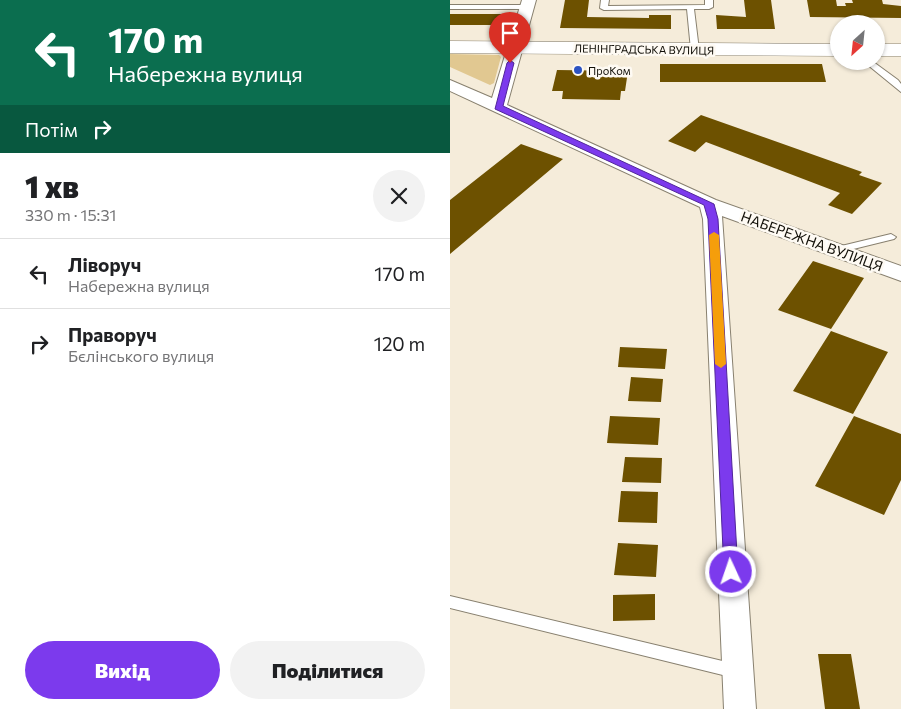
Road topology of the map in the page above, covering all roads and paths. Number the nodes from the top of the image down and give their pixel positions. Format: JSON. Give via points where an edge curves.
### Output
{"nodes":[{"id":1,"x":605,"y":0,"type":"edge"},
{"id":2,"x":709,"y":0,"type":"edge"},
{"id":3,"x":470,"y":4,"type":"edge"},
{"id":4,"x":528,"y":4,"type":"edge"},
{"id":5,"x":450,"y":7,"type":"edge"},
{"id":6,"x":690,"y":7,"type":"junction"},
{"id":7,"x":450,"y":47,"type":"edge"},
{"id":8,"x":514,"y":48,"type":"junction"},
{"id":9,"x":695,"y":50,"type":"junction"},
{"id":10,"x":830,"y":50,"type":"edge"},
{"id":11,"x":885,"y":50,"type":"edge"},
{"id":12,"x":901,"y":50,"type":"edge"},
{"id":13,"x":878,"y":70,"type":"edge"},
{"id":14,"x":450,"y":85,"type":"edge"},
{"id":15,"x":901,"y":90,"type":"edge"},
{"id":16,"x":498,"y":107,"type":"junction"},
{"id":17,"x":709,"y":204,"type":"junction"},
{"id":18,"x":891,"y":237,"type":"dead end"},
{"id":19,"x":837,"y":250,"type":"junction"},
{"id":20,"x":901,"y":274,"type":"edge"},
{"id":21,"x":450,"y":602,"type":"edge"},
{"id":22,"x":736,"y":671,"type":"junction"},
{"id":23,"x":740,"y":709,"type":"edge"}],
"edges":[{"from":1,"to":6,"type":"lane","via":[[604,8]]},
{"from":2,"to":6,"type":"lane","via":[[709,7]]},
{"from":3,"to":4,"type":"lane"},
{"from":3,"to":5,"type":"lane"},
{"from":4,"to":8,"type":"street"},
{"from":6,"to":9,"type":"lane"},
{"from":7,"to":8,"type":"street","name":"ЛЕНІНГРАДСЬКА ВУЛИЦЯ"},
{"from":8,"to":9,"type":"street","name":"ЛЕНІНГРАДСЬКА ВУЛИЦЯ"},
{"from":8,"to":16,"type":"street"},
{"from":9,"to":10,"type":"street","name":"ЛЕНІНГРАДСЬКА ВУЛИЦЯ"},
{"from":11,"to":12,"type":"street"},
{"from":13,"to":15,"type":"lane"},
{"from":14,"to":16,"type":"street","name":"НАБЕРЕЖНА ВУЛИЦЯ"},
{"from":16,"to":17,"type":"street","name":"НАБЕРЕЖНА ВУЛИЦЯ"},
{"from":17,"to":19,"type":"street","name":"НАБЕРЕЖНА ВУЛИЦЯ"},
{"from":17,"to":22,"type":"street","via":[[713,219]]},
{"from":18,"to":19,"type":"lane"},
{"from":19,"to":20,"type":"street","name":"НАБЕРЕЖНА ВУЛИЦЯ"},
{"from":21,"to":22,"type":"lane"},
{"from":22,"to":23,"type":"street"}]}
